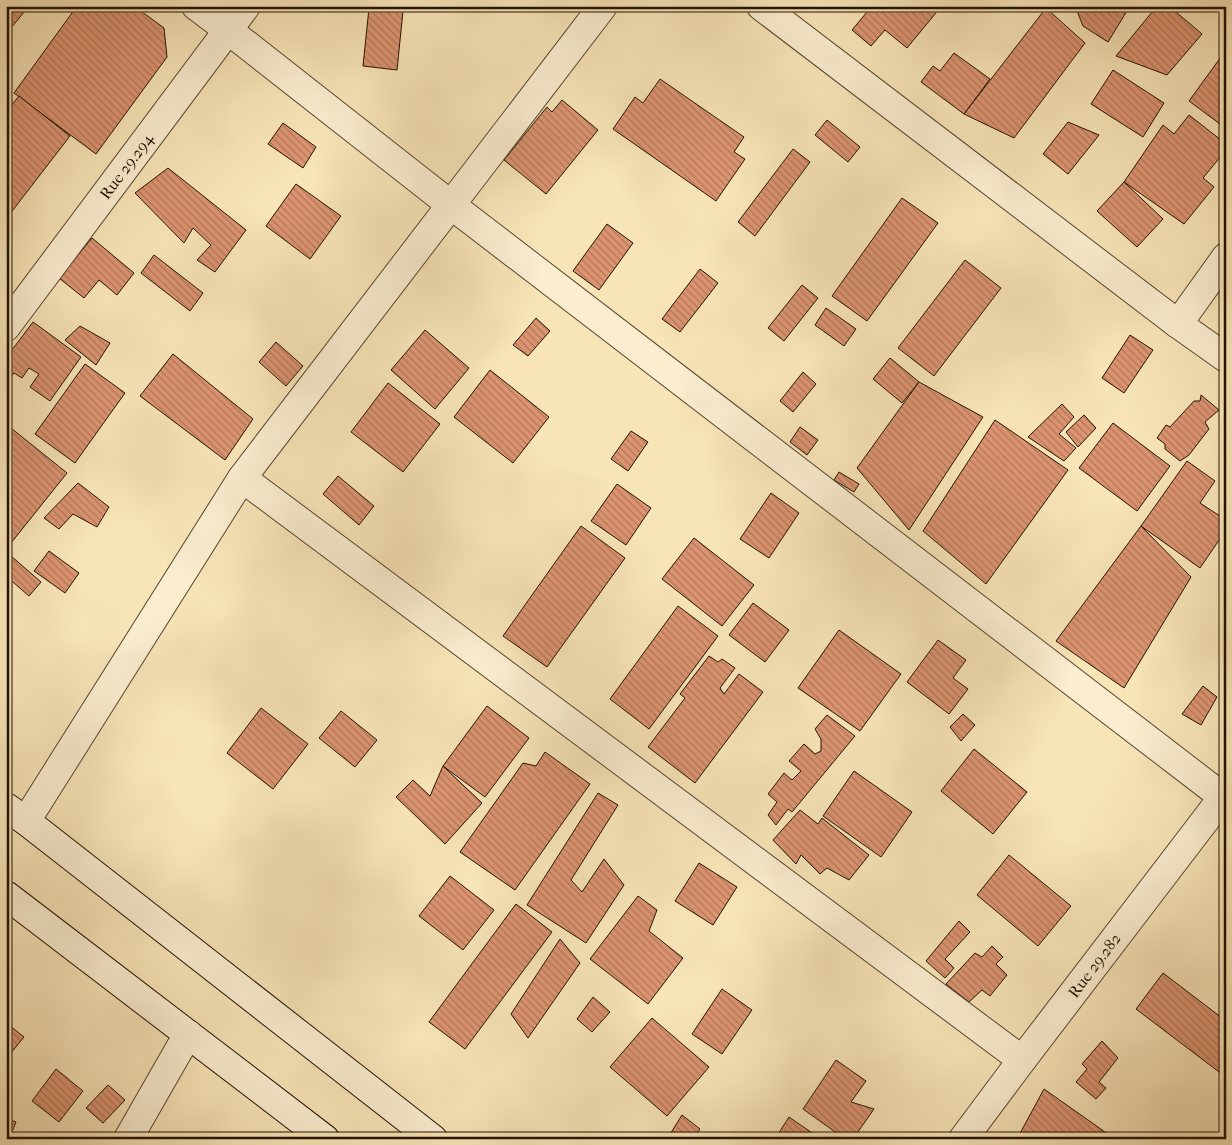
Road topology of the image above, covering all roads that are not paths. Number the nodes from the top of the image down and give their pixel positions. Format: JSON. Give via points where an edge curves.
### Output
{"nodes":[{"id":1,"x":196,"y":6,"type":"edge"},
{"id":2,"x":246,"y":6,"type":"edge"},
{"id":3,"x":603,"y":6,"type":"edge"},
{"id":4,"x":761,"y":6,"type":"edge"},
{"id":5,"x":228,"y":30,"type":"junction"},
{"id":6,"x":451,"y":204,"type":"junction"},
{"id":7,"x":1226,"y":257,"type":"edge"},
{"id":8,"x":10,"y":315,"type":"edge"},
{"id":9,"x":1178,"y":324,"type":"junction"},
{"id":10,"x":1226,"y":358,"type":"edge"},
{"id":11,"x":242,"y":478,"type":"junction"},
{"id":12,"x":1224,"y":795,"type":"edge"},
{"id":13,"x":16,"y":814,"type":"edge"},
{"id":14,"x":6,"y":895,"type":"edge"},
{"id":15,"x":188,"y":1034,"type":"junction"},
{"id":16,"x":1022,"y":1060,"type":"junction"},
{"id":17,"x":128,"y":1139,"type":"edge"},
{"id":18,"x":325,"y":1139,"type":"edge"},
{"id":19,"x":433,"y":1139,"type":"edge"},
{"id":20,"x":963,"y":1139,"type":"edge"}],
"edges":[{"from":1,"to":5,"type":"street"},
{"from":2,"to":5,"type":"street","name":"Rue 29.294"},
{"from":3,"to":6,"type":"street"},
{"from":4,"to":9,"type":"street"},
{"from":5,"to":6,"type":"street"},
{"from":5,"to":8,"type":"street","name":"Rue 29.294"},
{"from":6,"to":11,"type":"street"},
{"from":6,"to":12,"type":"street"},
{"from":7,"to":9,"type":"street"},
{"from":9,"to":10,"type":"street"},
{"from":11,"to":13,"type":"street"},
{"from":11,"to":16,"type":"street"},
{"from":12,"to":16,"type":"street","name":"Rue 29.282"},
{"from":13,"to":19,"type":"street"},
{"from":14,"to":15,"type":"street"},
{"from":15,"to":17,"type":"street"},
{"from":15,"to":18,"type":"street"},
{"from":16,"to":20,"type":"street","name":"Rue 29.282"}]}
